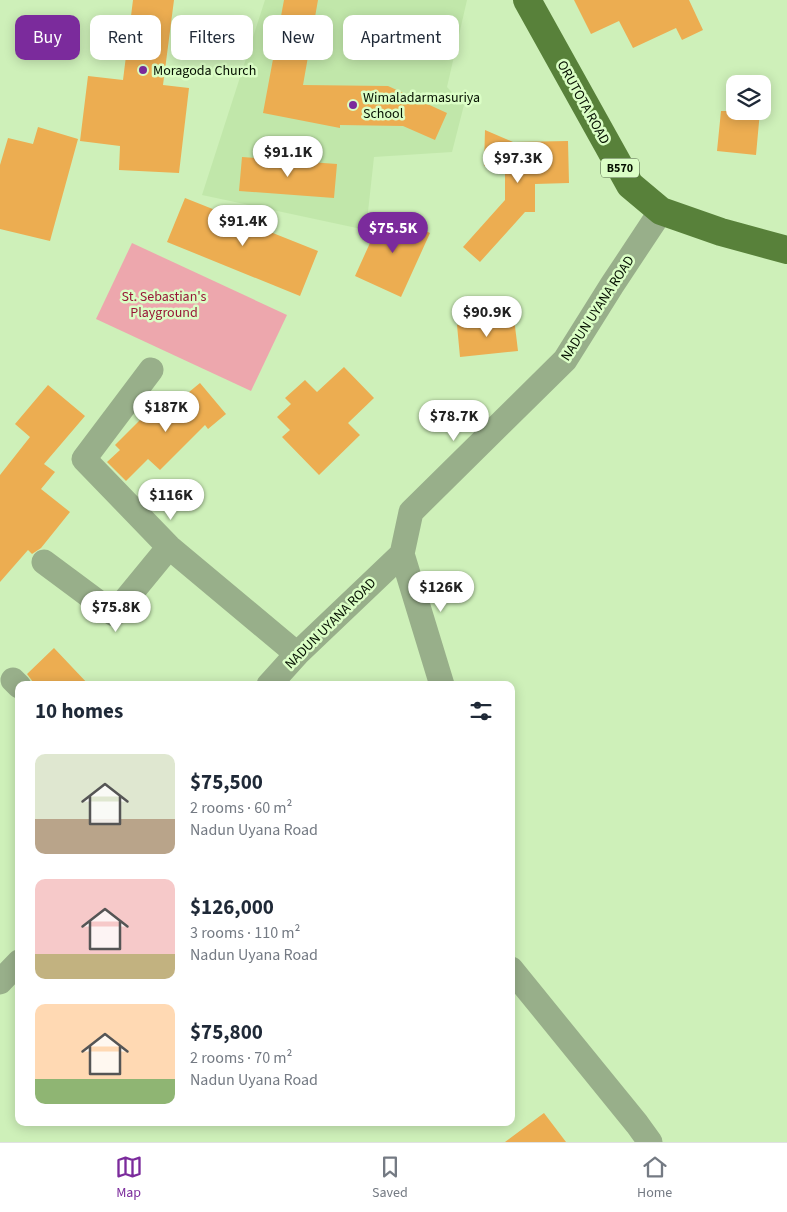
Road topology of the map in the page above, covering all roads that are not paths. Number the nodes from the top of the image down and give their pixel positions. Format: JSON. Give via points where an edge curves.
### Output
{"nodes":[{"id":1,"x":528,"y":0,"type":"edge"},
{"id":2,"x":661,"y":211,"type":"junction"},
{"id":3,"x":787,"y":250,"type":"edge"},
{"id":4,"x":151,"y":370,"type":"dead end"},
{"id":5,"x":169,"y":547,"type":"junction"},
{"id":6,"x":402,"y":554,"type":"junction"},
{"id":7,"x":44,"y":562,"type":"dead end"},
{"id":8,"x":297,"y":654,"type":"junction"},
{"id":9,"x":273,"y":681,"type":"edge"},
{"id":10,"x":441,"y":681,"type":"edge"},
{"id":11,"x":15,"y":966,"type":"edge"},
{"id":12,"x":515,"y":975,"type":"edge"},
{"id":13,"x":0,"y":982,"type":"edge"},
{"id":14,"x":650,"y":1142,"type":"edge"}],
"edges":[{"from":1,"to":2,"type":"main road","name":"ORUTOTA ROAD","number":"B570","via":[[630,185]]},
{"from":2,"to":3,"type":"main road","name":"ORUTOTA ROAD","number":"B570","via":[[720,232]]},
{"from":2,"to":6,"type":"street","name":"NADUN UYANA ROAD","via":[[565,360],[411,512]]},
{"from":4,"to":5,"type":"street","via":[[84,459]]},
{"from":5,"to":7,"type":"street","via":[[114,614]]},
{"from":5,"to":8,"type":"street"},
{"from":6,"to":8,"type":"street","name":"NADUN UYANA ROAD"},
{"from":6,"to":10,"type":"street"},
{"from":8,"to":9,"type":"street","name":"NADUN UYANA ROAD"},
{"from":11,"to":13,"type":"street"},
{"from":12,"to":14,"type":"street"}]}
